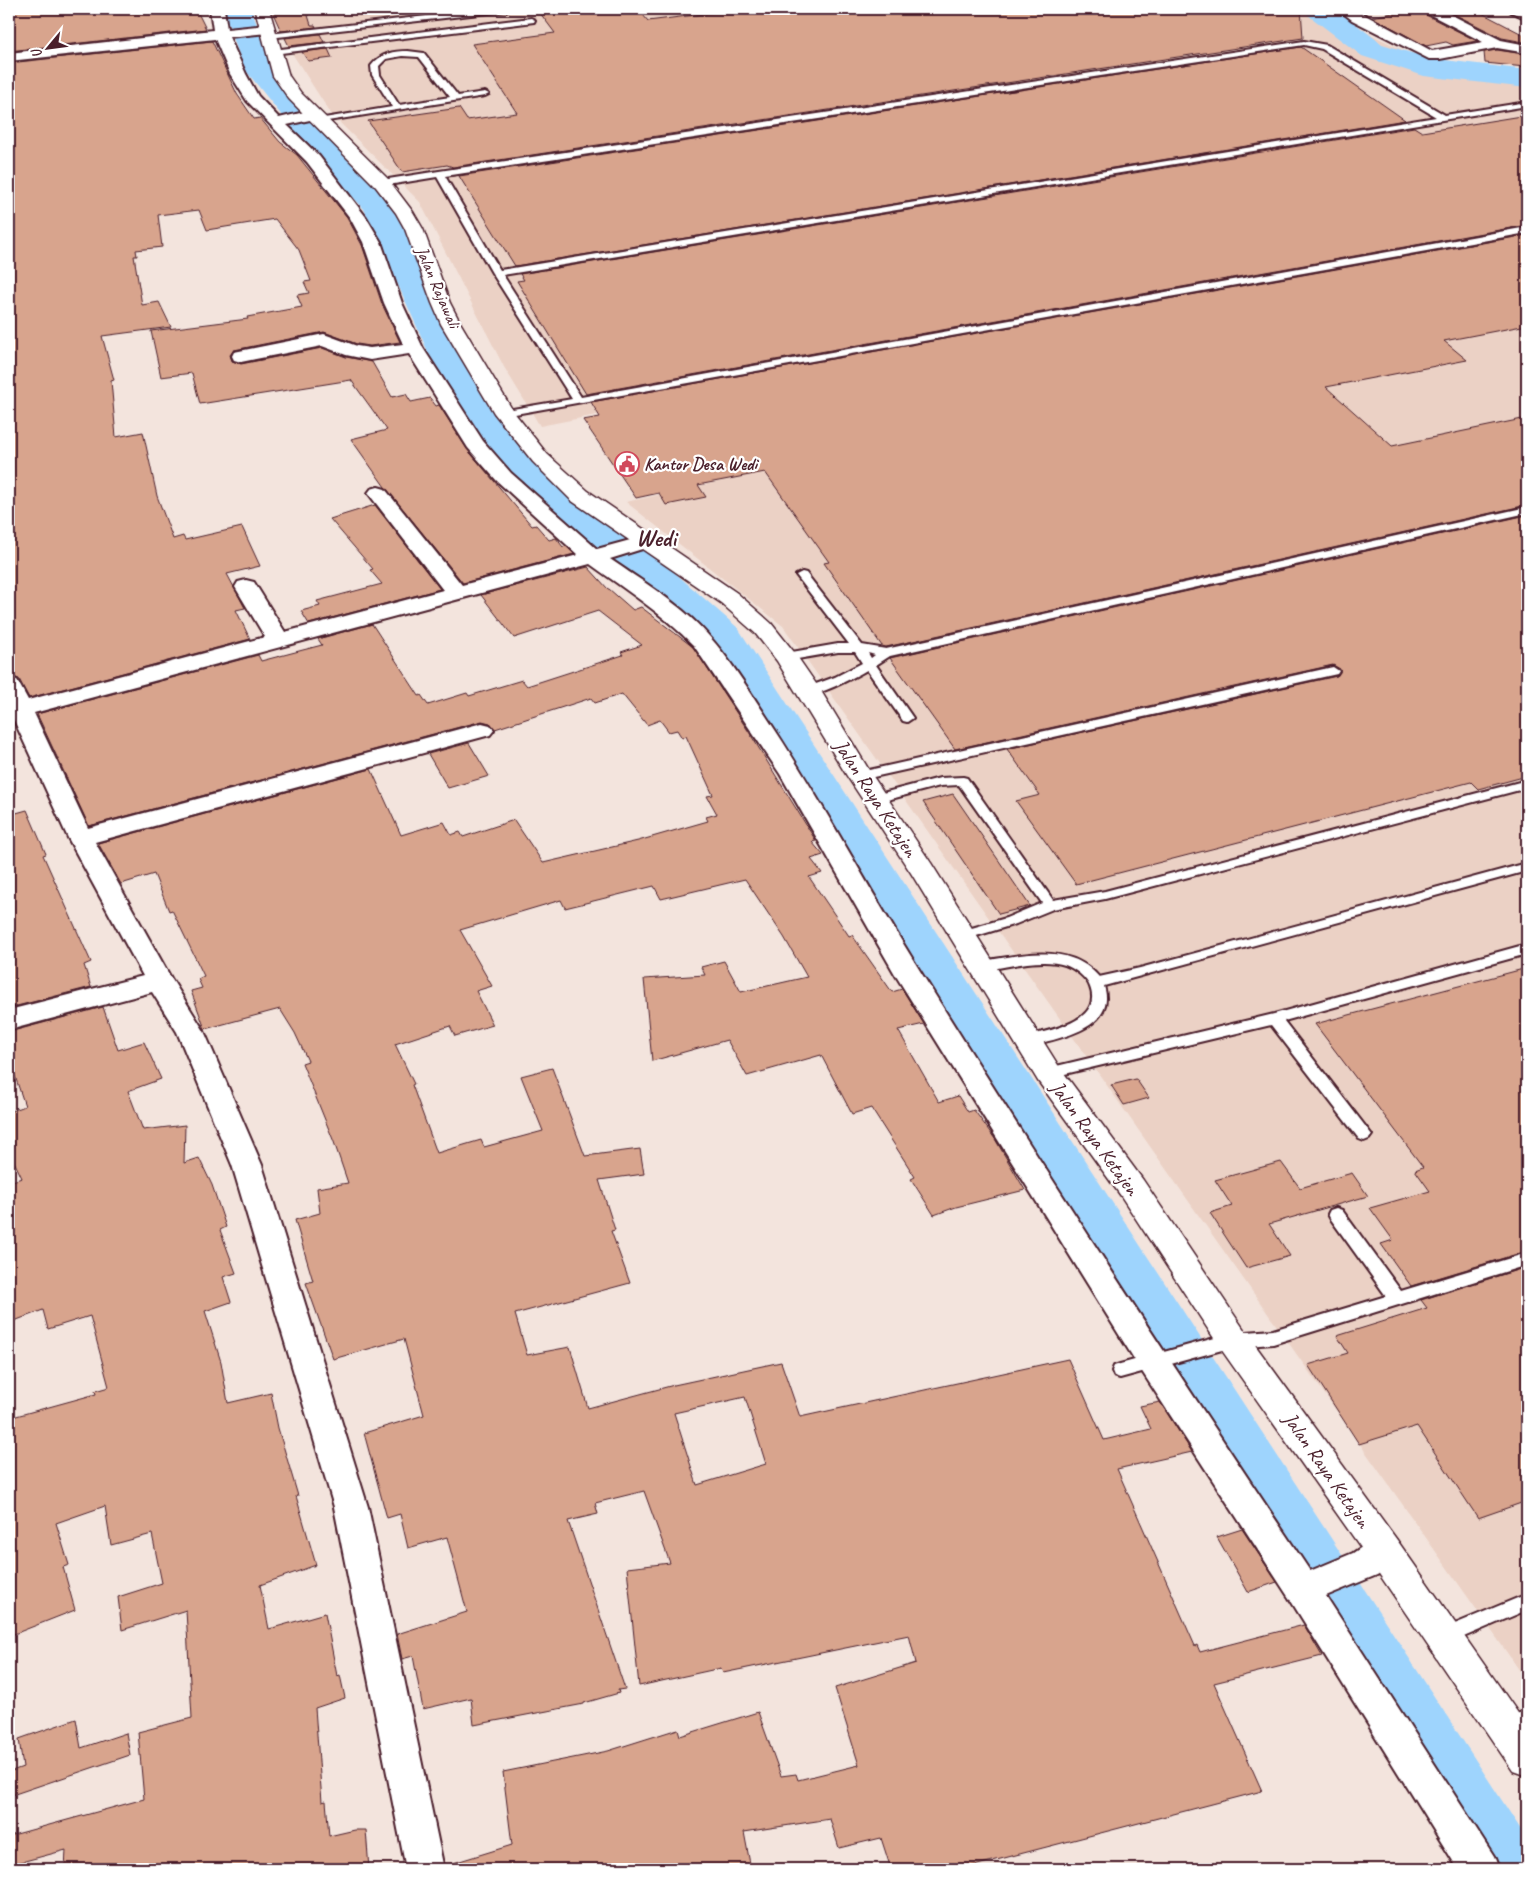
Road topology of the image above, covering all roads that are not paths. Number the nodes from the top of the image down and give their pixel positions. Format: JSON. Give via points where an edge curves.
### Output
{"nodes":[{"id":1,"x":217,"y":9,"type":"edge"},
{"id":2,"x":262,"y":9,"type":"edge"},
{"id":3,"x":506,"y":9,"type":"edge"},
{"id":4,"x":1345,"y":9,"type":"edge"},
{"id":5,"x":1430,"y":9,"type":"edge"},
{"id":6,"x":1516,"y":9,"type":"edge"},
{"id":7,"x":1527,"y":15,"type":"edge"},
{"id":8,"x":531,"y":20,"type":"dead end"},
{"id":9,"x":226,"y":34,"type":"junction"},
{"id":10,"x":265,"y":37,"type":"junction"},
{"id":11,"x":1497,"y":44,"type":"junction"},
{"id":12,"x":1527,"y":49,"type":"edge"},
{"id":13,"x":9,"y":57,"type":"edge"},
{"id":14,"x":485,"y":94,"type":"dead end"},
{"id":15,"x":455,"y":98,"type":"junction"},
{"id":16,"x":1527,"y":104,"type":"edge"},
{"id":17,"x":397,"y":108,"type":"junction"},
{"id":18,"x":311,"y":118,"type":"junction"},
{"id":19,"x":1444,"y":118,"type":"junction"},
{"id":20,"x":277,"y":123,"type":"junction"},
{"id":21,"x":438,"y":174,"type":"junction"},
{"id":22,"x":382,"y":183,"type":"junction"},
{"id":23,"x":1527,"y":230,"type":"edge"},
{"id":24,"x":497,"y":273,"type":"junction"},
{"id":25,"x":414,"y":348,"type":"junction"},
{"id":26,"x":241,"y":356,"type":"dead end"},
{"id":27,"x":578,"y":401,"type":"junction"},
{"id":28,"x":504,"y":413,"type":"junction"},
{"id":29,"x":378,"y":493,"type":"dead end"},
{"id":30,"x":1527,"y":510,"type":"edge"},
{"id":31,"x":639,"y":543,"type":"junction"},
{"id":32,"x":601,"y":555,"type":"junction"},
{"id":33,"x":802,"y":575,"type":"dead end"},
{"id":34,"x":246,"y":587,"type":"dead end"},
{"id":35,"x":457,"y":593,"type":"junction"},
{"id":36,"x":279,"y":640,"type":"junction"},
{"id":37,"x":858,"y":648,"type":"junction"},
{"id":38,"x":886,"y":653,"type":"junction"},
{"id":39,"x":786,"y":657,"type":"junction"},
{"id":40,"x":869,"y":664,"type":"junction"},
{"id":41,"x":1333,"y":670,"type":"dead end"},
{"id":42,"x":809,"y":691,"type":"junction"},
{"id":43,"x":13,"y":702,"type":"edge"},
{"id":44,"x":907,"y":718,"type":"dead end"},
{"id":45,"x":482,"y":730,"type":"dead end"},
{"id":46,"x":1527,"y":784,"type":"edge"},
{"id":47,"x":868,"y":788,"type":"junction"},
{"id":48,"x":80,"y":838,"type":"junction"},
{"id":49,"x":1527,"y":867,"type":"edge"},
{"id":50,"x":1050,"y":905,"type":"junction"},
{"id":51,"x":963,"y":935,"type":"junction"},
{"id":52,"x":1527,"y":949,"type":"edge"},
{"id":53,"x":982,"y":966,"type":"junction"},
{"id":54,"x":158,"y":981,"type":"junction"},
{"id":55,"x":1096,"y":983,"type":"junction"},
{"id":56,"x":1274,"y":1019,"type":"junction"},
{"id":57,"x":9,"y":1020,"type":"edge"},
{"id":58,"x":1028,"y":1041,"type":"junction"},
{"id":59,"x":1048,"y":1073,"type":"junction"},
{"id":60,"x":1364,"y":1136,"type":"dead end"},
{"id":61,"x":1336,"y":1214,"type":"dead end"},
{"id":62,"x":1527,"y":1259,"type":"edge"},
{"id":63,"x":1397,"y":1298,"type":"junction"},
{"id":64,"x":1221,"y":1343,"type":"junction"},
{"id":65,"x":1158,"y":1360,"type":"junction"},
{"id":66,"x":1120,"y":1371,"type":"dead end"},
{"id":67,"x":1375,"y":1557,"type":"junction"},
{"id":68,"x":1309,"y":1587,"type":"junction"},
{"id":69,"x":1527,"y":1602,"type":"edge"},
{"id":70,"x":1445,"y":1637,"type":"junction"},
{"id":71,"x":1516,"y":1723,"type":"edge"},
{"id":72,"x":1527,"y":1758,"type":"edge"},
{"id":73,"x":426,"y":1869,"type":"edge"},
{"id":74,"x":1480,"y":1869,"type":"edge"}],
"edges":[{"from":1,"to":9,"type":"street"},
{"from":2,"to":10,"type":"street","name":"Jalan Rajawali"},
{"from":3,"to":10,"type":"lane"},
{"from":4,"to":11,"type":"street","via":[[1429,55]]},
{"from":5,"to":11,"type":"street"},
{"from":6,"to":7,"type":"street"},
{"from":8,"to":10,"type":"lane"},
{"from":9,"to":10,"type":"street"},
{"from":9,"to":13,"type":"street"},
{"from":9,"to":20,"type":"street","via":[[238,74],[252,98]]},
{"from":10,"to":18,"type":"street","name":"Jalan Rajawali","via":[[282,76]]},
{"from":11,"to":12,"type":"street"},
{"from":14,"to":15,"type":"lane"},
{"from":15,"to":17,"type":"lane"},
{"from":15,"to":17,"type":"lane","via":[[421,55],[388,55],[379,59],[375,66],[376,75]]},
{"from":16,"to":19,"type":"lane"},
{"from":17,"to":18,"type":"lane"},
{"from":18,"to":20,"type":"street"},
{"from":18,"to":22,"type":"street","name":"Jalan Rajawali"},
{"from":19,"to":21,"type":"lane","via":[[1324,47],[1304,43]]},
{"from":19,"to":24,"type":"lane"},
{"from":20,"to":25,"type":"street","via":[[313,159],[358,216],[372,242],[392,303]]},
{"from":21,"to":22,"type":"lane"},
{"from":21,"to":24,"type":"lane"},
{"from":22,"to":28,"type":"street","name":"Jalan Rajawali","via":[[414,229],[451,324]]},
{"from":23,"to":27,"type":"lane"},
{"from":24,"to":27,"type":"lane"},
{"from":25,"to":26,"type":"street","via":[[370,354],[324,340]]},
{"from":25,"to":32,"type":"street","via":[[474,444],[504,477]]},
{"from":27,"to":28,"type":"lane"},
{"from":28,"to":31,"type":"street","name":"Jalan Rajawali","via":[[554,474]]},
{"from":29,"to":35,"type":"street"},
{"from":30,"to":38,"type":"lane"},
{"from":31,"to":32,"type":"street"},
{"from":31,"to":39,"type":"street","name":"Jalan Raya Ketajen","via":[[729,598],[763,628]]},
{"from":32,"to":35,"type":"street"},
{"from":32,"to":65,"type":"street","via":[[702,641],[742,698],[792,774],[905,969]]},
{"from":33,"to":37,"type":"lane"},
{"from":34,"to":36,"type":"street"},
{"from":35,"to":36,"type":"street"},
{"from":36,"to":43,"type":"street"},
{"from":37,"to":38,"type":"lane"},
{"from":37,"to":39,"type":"lane"},
{"from":37,"to":40,"type":"lane"},
{"from":38,"to":40,"type":"lane"},
{"from":39,"to":42,"type":"street","name":"Jalan Raya Ketajen"},
{"from":40,"to":42,"type":"lane"},
{"from":40,"to":44,"type":"lane"},
{"from":41,"to":47,"type":"lane"},
{"from":42,"to":47,"type":"street","name":"Jalan Raya Ketajen"},
{"from":43,"to":48,"type":"street"},
{"from":45,"to":48,"type":"street"},
{"from":46,"to":50,"type":"lane","via":[[1105,895]]},
{"from":47,"to":50,"type":"lane","via":[[963,781]]},
{"from":47,"to":51,"type":"street","name":"Jalan Raya Ketajen"},
{"from":48,"to":54,"type":"street"},
{"from":49,"to":55,"type":"lane"},
{"from":50,"to":51,"type":"lane"},
{"from":51,"to":53,"type":"street","name":"Jalan Raya Ketajen"},
{"from":52,"to":56,"type":"lane"},
{"from":53,"to":55,"type":"lane","via":[[1040,959],[1067,960],[1087,972]]},
{"from":53,"to":58,"type":"street","name":"Jalan Raya Ketajen"},
{"from":54,"to":57,"type":"street"},
{"from":54,"to":73,"type":"street","via":[[190,1031],[247,1165],[351,1506]]},
{"from":55,"to":58,"type":"lane","via":[[1099,1007],[1089,1019],[1076,1027]]},
{"from":56,"to":59,"type":"lane"},
{"from":56,"to":60,"type":"lane"},
{"from":58,"to":59,"type":"street","name":"Jalan Raya Ketajen"},
{"from":59,"to":64,"type":"street","name":"Jalan Raya Ketajen","via":[[1132,1188]]},
{"from":61,"to":63,"type":"lane"},
{"from":62,"to":63,"type":"lane"},
{"from":63,"to":64,"type":"lane","via":[[1273,1337]]},
{"from":64,"to":65,"type":"lane"},
{"from":64,"to":67,"type":"street","name":"Jalan Raya Ketajen"},
{"from":65,"to":66,"type":"lane"},
{"from":65,"to":68,"type":"street"},
{"from":67,"to":68,"type":"street"},
{"from":67,"to":70,"type":"street","name":"Jalan Raya Ketajen"},
{"from":68,"to":74,"type":"street"},
{"from":69,"to":70,"type":"lane"},
{"from":70,"to":71,"type":"street","name":"Jalan Raya Ketajen"},
{"from":71,"to":72,"type":"street","name":"Jalan Raya Ketajen"}]}
